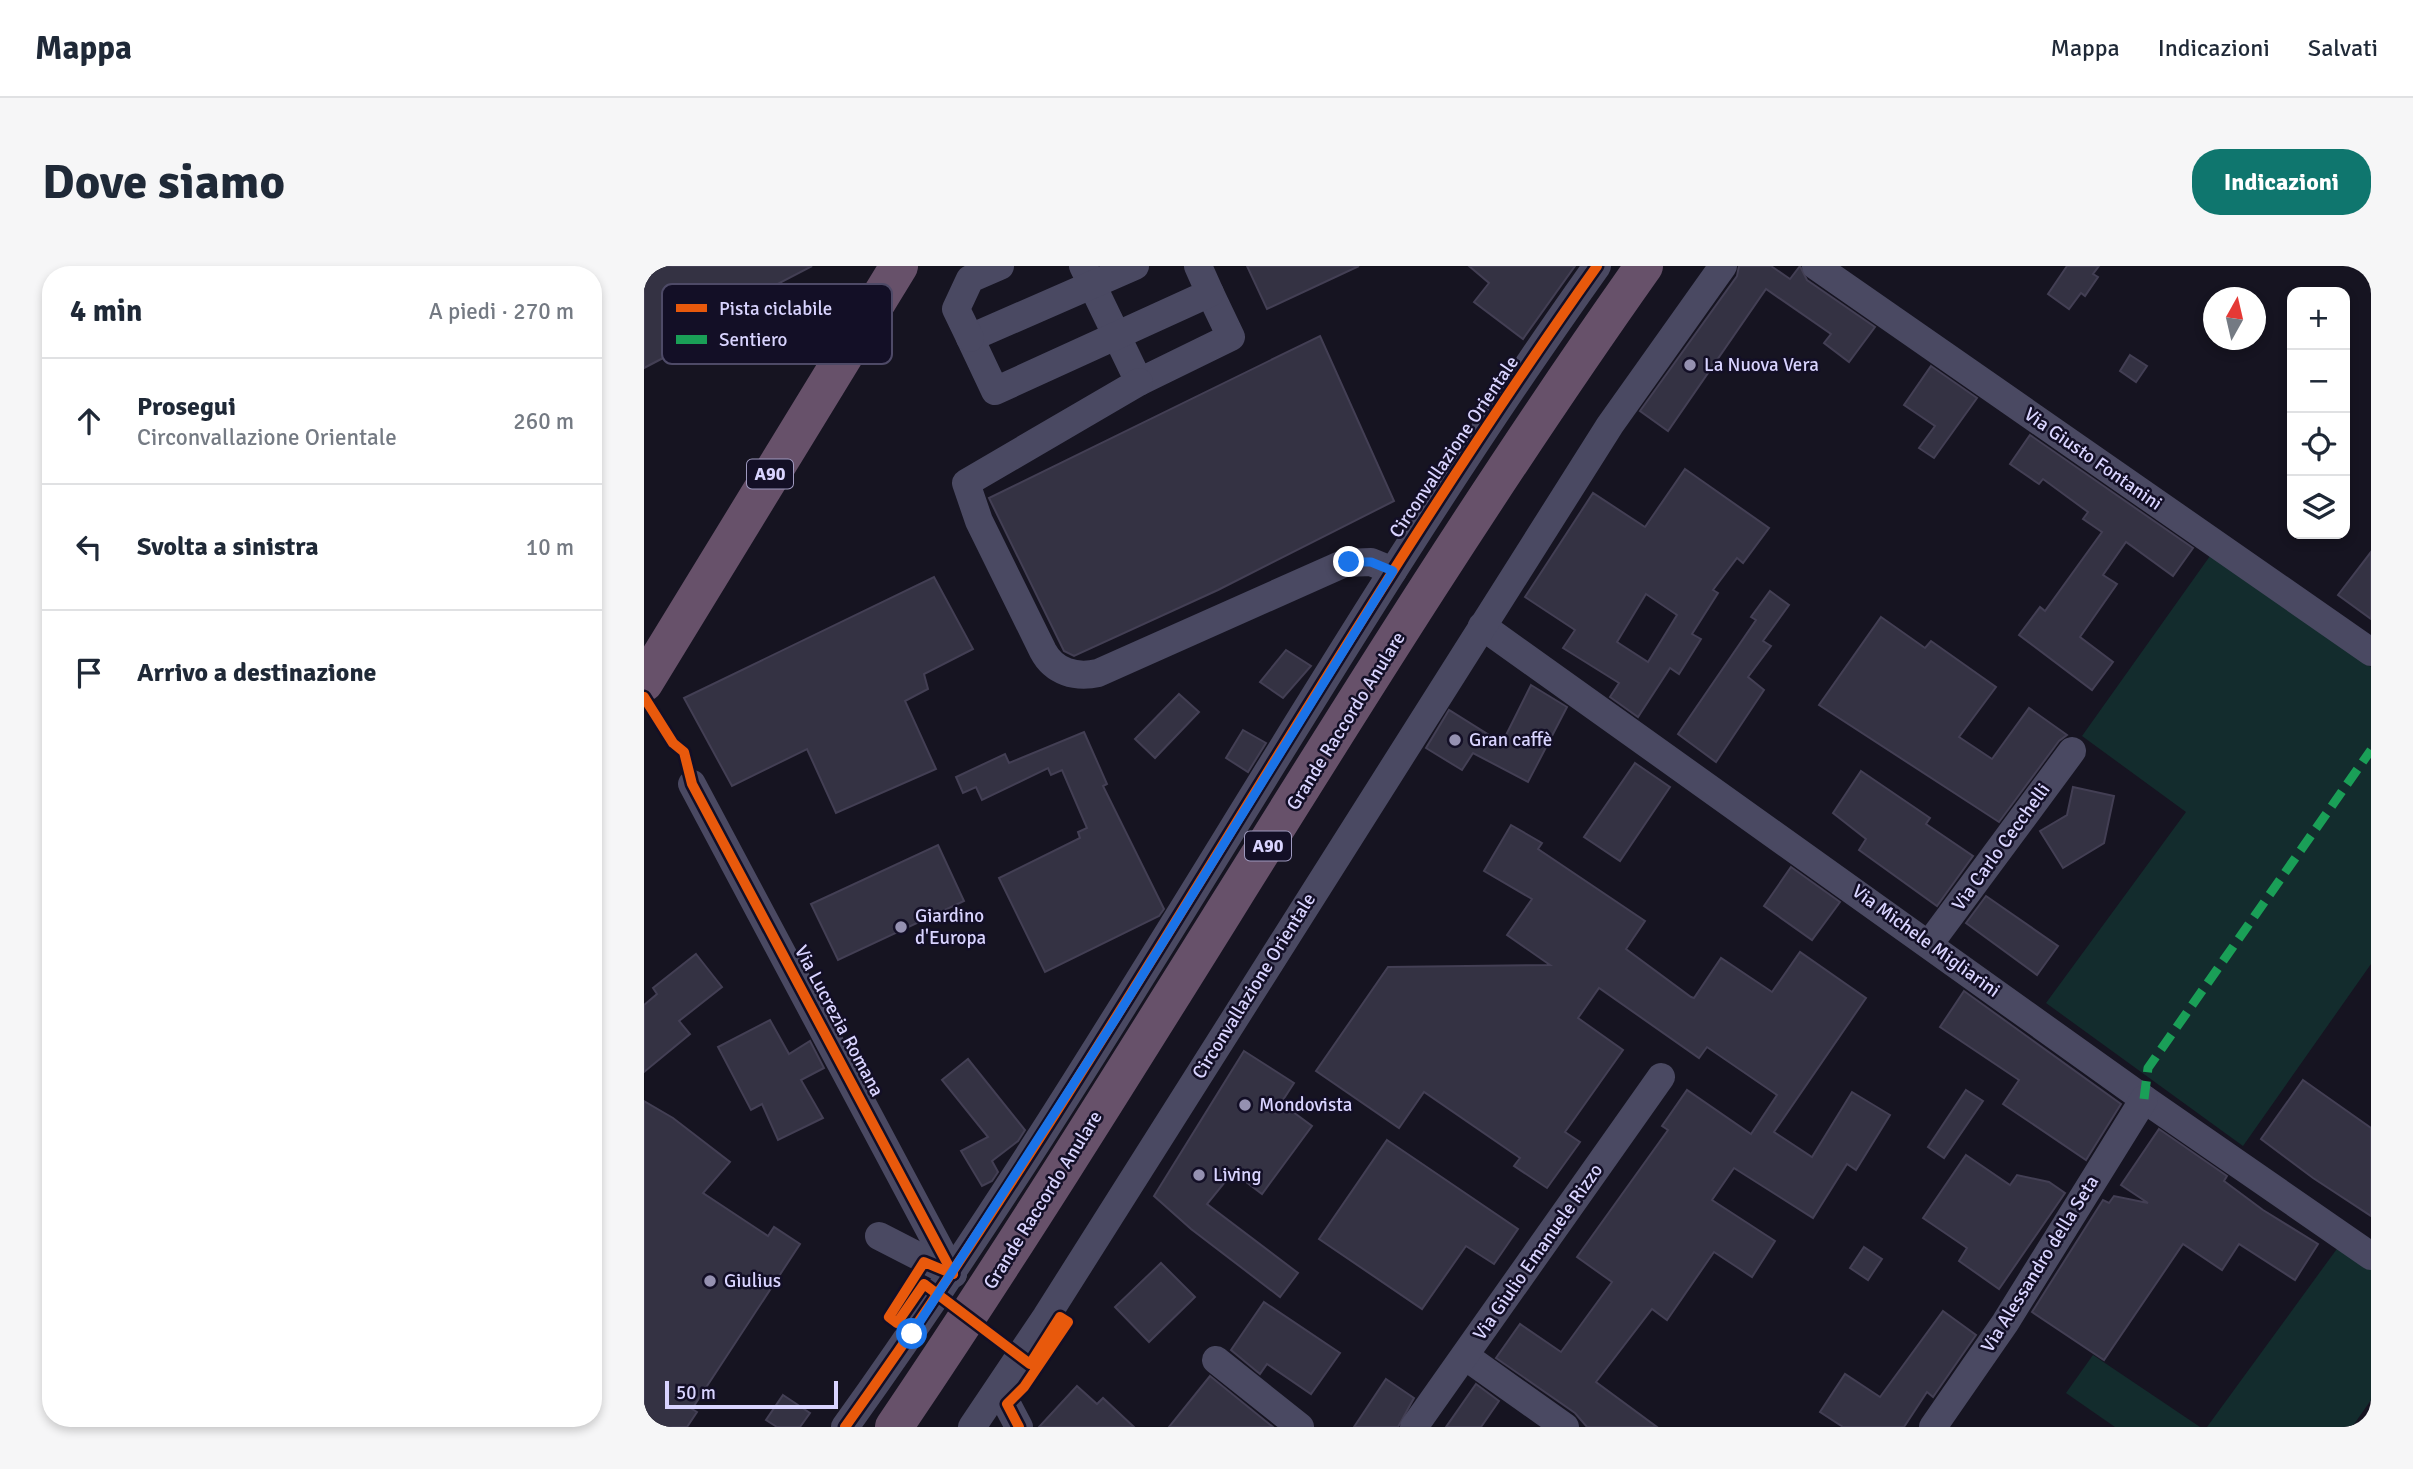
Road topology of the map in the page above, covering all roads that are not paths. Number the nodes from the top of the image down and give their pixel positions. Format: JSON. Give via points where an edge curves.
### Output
{"nodes":[{"id":1,"x":898,"y":266,"type":"edge"},
{"id":2,"x":1000,"y":266,"type":"edge"},
{"id":3,"x":1135,"y":266,"type":"edge"},
{"id":4,"x":1198,"y":266,"type":"edge"},
{"id":5,"x":1597,"y":266,"type":"edge"},
{"id":6,"x":1644,"y":266,"type":"edge"},
{"id":7,"x":1723,"y":266,"type":"edge"},
{"id":8,"x":1816,"y":266,"type":"edge"},
{"id":9,"x":974,"y":272,"type":"edge"},
{"id":10,"x":1088,"y":276,"type":"edge"},
{"id":11,"x":887,"y":284,"type":"edge"},
{"id":12,"x":1210,"y":293,"type":"junction"},
{"id":13,"x":1116,"y":335,"type":"junction"},
{"id":14,"x":970,"y":338,"type":"junction"},
{"id":15,"x":838,"y":364,"type":"edge"},
{"id":16,"x":1139,"y":382,"type":"junction"},
{"id":17,"x":1393,"y":571,"type":"junction"},
{"id":18,"x":1482,"y":626,"type":"junction"},
{"id":19,"x":2371,"y":652,"type":"edge"},
{"id":20,"x":644,"y":683,"type":"edge"},
{"id":21,"x":2071,"y":751,"type":"dead end"},
{"id":22,"x":692,"y":784,"type":"dead end"},
{"id":23,"x":1930,"y":943,"type":"junction"},
{"id":24,"x":1661,"y":1077,"type":"dead end"},
{"id":25,"x":2144,"y":1099,"type":"junction"},
{"id":26,"x":878,"y":1236,"type":"dead end"},
{"id":27,"x":2371,"y":1256,"type":"edge"},
{"id":28,"x":953,"y":1274,"type":"junction"},
{"id":29,"x":1465,"y":1356,"type":"junction"},
{"id":30,"x":1216,"y":1360,"type":"dead end"},
{"id":31,"x":999,"y":1389,"type":"junction"},
{"id":32,"x":845,"y":1427,"type":"edge"},
{"id":33,"x":894,"y":1427,"type":"edge"},
{"id":34,"x":972,"y":1427,"type":"edge"},
{"id":35,"x":1019,"y":1427,"type":"edge"},
{"id":36,"x":1300,"y":1427,"type":"edge"},
{"id":37,"x":1414,"y":1427,"type":"edge"},
{"id":38,"x":1565,"y":1427,"type":"edge"},
{"id":39,"x":1933,"y":1427,"type":"edge"}],
"edges":[{"from":1,"to":11,"type":"highway","number":"A90"},
{"from":2,"to":9,"type":"street"},
{"from":3,"to":10,"type":"street"},
{"from":4,"to":12,"type":"street"},
{"from":5,"to":17,"type":"street","name":"Circonvallazione Orientale"},
{"from":6,"to":33,"type":"highway","name":"Grande Raccordo Anulare","number":"A90","via":[[1500,475],[969,1317]]},
{"from":7,"to":18,"type":"street","name":"Circonvallazione Orientale","via":[[1610,425]]},
{"from":8,"to":19,"type":"street","name":"Via Giusto Fontanini"},
{"from":9,"to":14,"type":"street","via":[[956,309]]},
{"from":10,"to":13,"type":"street"},
{"from":10,"to":14,"type":"street"},
{"from":12,"to":13,"type":"street"},
{"from":12,"to":16,"type":"street","via":[[1231,337]]},
{"from":13,"to":14,"type":"street","via":[[995,391]]},
{"from":13,"to":16,"type":"street"},
{"from":15,"to":20,"type":"highway","number":"A90"},
{"from":16,"to":17,"type":"street","via":[[966,483],[979,521],[1046,657],[1059,669],[1083,676],[1107,670],[1345,563],[1371,562]]},
{"from":17,"to":28,"type":"street","name":"Circonvallazione Orientale"},
{"from":18,"to":23,"type":"street","name":"Via Michele Migliarini"},
{"from":18,"to":31,"type":"street","name":"Circonvallazione Orientale"},
{"from":21,"to":23,"type":"street","name":"Via Carlo Cecchelli"},
{"from":22,"to":28,"type":"street","name":"Via Lucrezia Romana"},
{"from":23,"to":25,"type":"street","name":"Via Michele Migliarini"},
{"from":24,"to":29,"type":"street","name":"Via Giulio Emanuele Rizzo"},
{"from":25,"to":27,"type":"street","name":"Via Michele Migliarini"},
{"from":25,"to":39,"type":"street","name":"Via Alessandro della Seta","via":[[2005,1323]]},
{"from":26,"to":28,"type":"street"},
{"from":28,"to":32,"type":"street","name":"Circonvallazione Orientale"},
{"from":29,"to":37,"type":"street","name":"Via Giulio Emanuele Rizzo"},
{"from":29,"to":38,"type":"street"},
{"from":30,"to":36,"type":"street"},
{"from":31,"to":34,"type":"street","name":"Circonvallazione Orientale"},
{"from":31,"to":35,"type":"street"}]}
